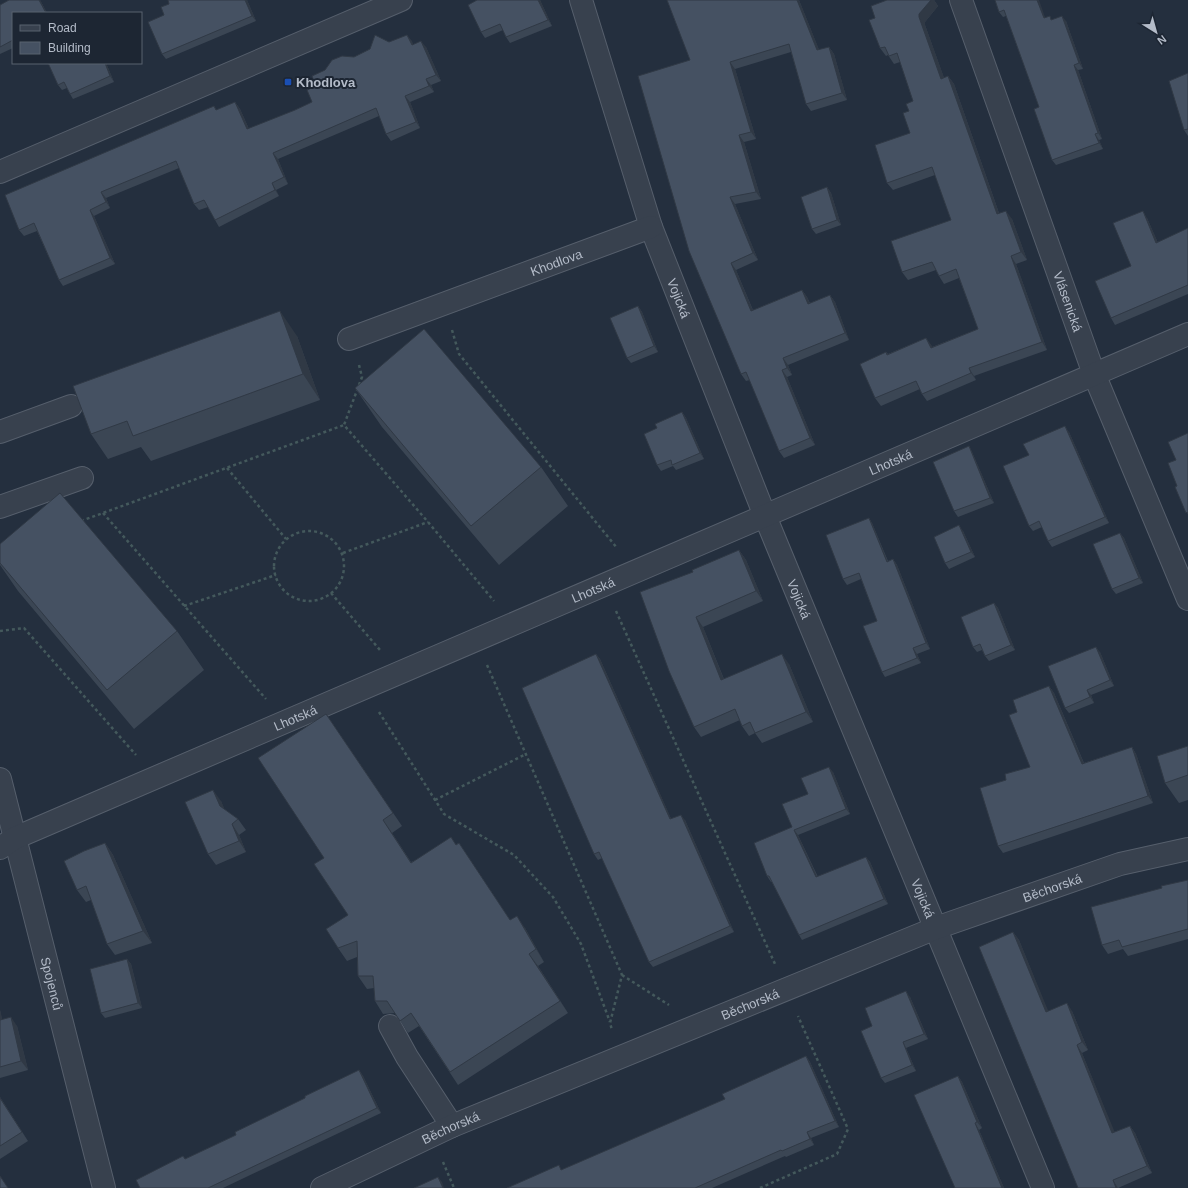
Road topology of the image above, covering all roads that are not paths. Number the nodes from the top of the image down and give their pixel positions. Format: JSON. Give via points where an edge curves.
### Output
{"nodes":[{"id":1,"x":401,"y":0,"type":"edge"},
{"id":2,"x":581,"y":0,"type":"edge"},
{"id":3,"x":961,"y":0,"type":"edge"},
{"id":4,"x":0,"y":172,"type":"edge"},
{"id":5,"x":651,"y":227,"type":"junction"},
{"id":6,"x":1188,"y":334,"type":"edge"},
{"id":7,"x":350,"y":339,"type":"road end"},
{"id":8,"x":1094,"y":374,"type":"junction"},
{"id":9,"x":71,"y":406,"type":"dead end"},
{"id":10,"x":0,"y":432,"type":"edge"},
{"id":11,"x":82,"y":478,"type":"dead end"},
{"id":12,"x":0,"y":507,"type":"edge"},
{"id":13,"x":765,"y":516,"type":"junction"},
{"id":14,"x":1188,"y":599,"type":"edge"},
{"id":15,"x":0,"y":779,"type":"edge"},
{"id":16,"x":8,"y":843,"type":"edge"},
{"id":17,"x":1188,"y":849,"type":"edge"},
{"id":18,"x":936,"y":928,"type":"junction"},
{"id":19,"x":390,"y":1026,"type":"edge"},
{"id":20,"x":452,"y":1126,"type":"junction"},
{"id":21,"x":104,"y":1188,"type":"edge"},
{"id":22,"x":322,"y":1188,"type":"edge"},
{"id":23,"x":1043,"y":1188,"type":"edge"}],
"edges":[{"from":1,"to":4,"type":"street"},
{"from":2,"to":5,"type":"street","name":"Vojická"},
{"from":3,"to":8,"type":"street","name":"Vlásenická"},
{"from":5,"to":7,"type":"street","name":"Khodlova"},
{"from":5,"to":13,"type":"street","name":"Vojická"},
{"from":6,"to":8,"type":"street","name":"Lhotská"},
{"from":8,"to":13,"type":"street","name":"Lhotská"},
{"from":8,"to":14,"type":"street","name":"Vlásenická"},
{"from":9,"to":10,"type":"street"},
{"from":11,"to":12,"type":"street"},
{"from":13,"to":16,"type":"street","name":"Lhotská"},
{"from":13,"to":18,"type":"street","name":"Vojická"},
{"from":15,"to":16,"type":"street","name":"Spojenců"},
{"from":16,"to":21,"type":"street","name":"Spojenců"},
{"from":17,"to":18,"type":"street","name":"Běchorská","via":[[1120,864]]},
{"from":18,"to":20,"type":"street","name":"Běchorská"},
{"from":18,"to":23,"type":"street","name":"Vojická"},
{"from":19,"to":20,"type":"street","via":[[406,1057]]},
{"from":20,"to":22,"type":"street","name":"Běchorská"}]}
